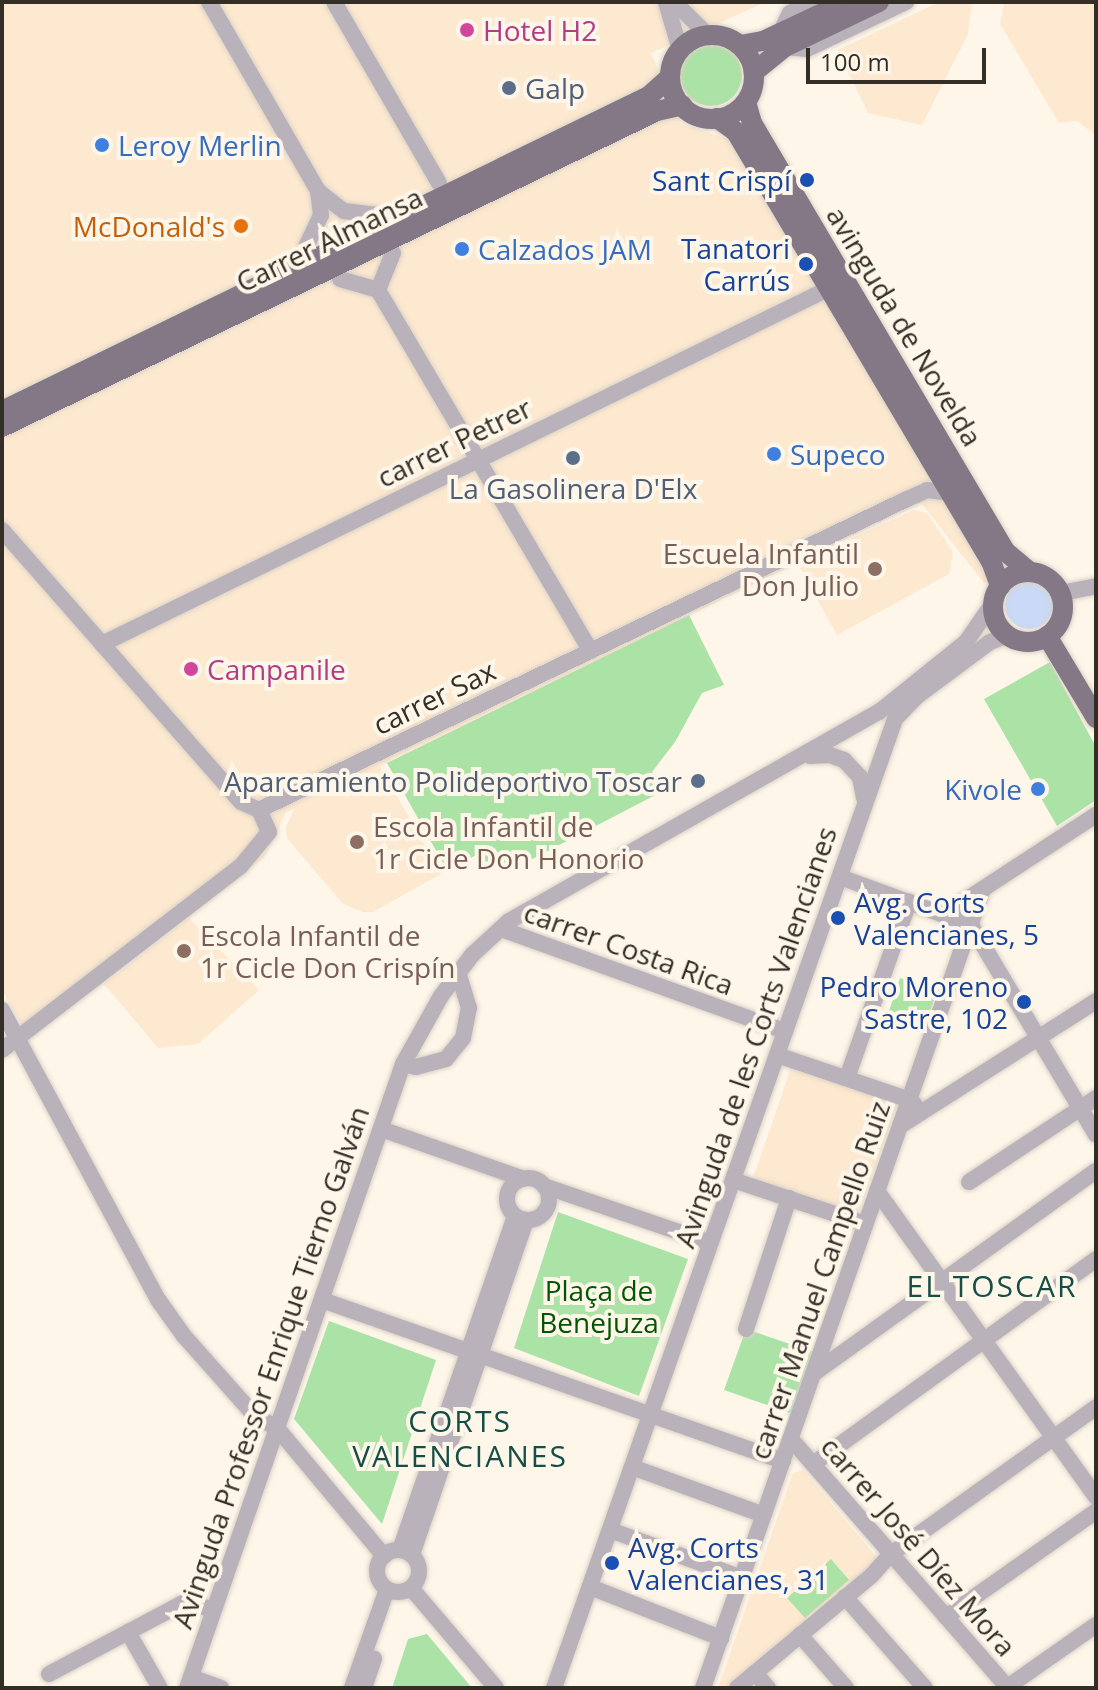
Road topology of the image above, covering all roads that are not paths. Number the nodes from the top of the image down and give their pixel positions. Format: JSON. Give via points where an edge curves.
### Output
{"nodes":[{"id":1,"x":209,"y":2,"type":"edge"},
{"id":2,"x":334,"y":2,"type":"edge"},
{"id":3,"x":666,"y":2,"type":"edge"},
{"id":4,"x":674,"y":2,"type":"edge"},
{"id":5,"x":811,"y":2,"type":"edge"},
{"id":6,"x":846,"y":2,"type":"edge"},
{"id":7,"x":879,"y":2,"type":"edge"},
{"id":8,"x":906,"y":2,"type":"edge"},
{"id":9,"x":709,"y":36,"type":"junction"},
{"id":10,"x":782,"y":41,"type":"junction"},
{"id":11,"x":740,"y":45,"type":"junction"},
{"id":12,"x":680,"y":50,"type":"junction"},
{"id":13,"x":754,"y":72,"type":"junction"},
{"id":14,"x":670,"y":77,"type":"junction"},
{"id":15,"x":746,"y":102,"type":"junction"},
{"id":16,"x":682,"y":105,"type":"junction"},
{"id":17,"x":717,"y":118,"type":"junction"},
{"id":18,"x":439,"y":183,"type":"dead end"},
{"id":19,"x":318,"y":191,"type":"junction"},
{"id":20,"x":375,"y":215,"type":"dead end"},
{"id":21,"x":306,"y":247,"type":"dead end"},
{"id":22,"x":393,"y":253,"type":"dead end"},
{"id":23,"x":340,"y":279,"type":"dead end"},
{"id":24,"x":830,"y":288,"type":"junction"},
{"id":25,"x":378,"y":290,"type":"junction"},
{"id":26,"x":2,"y":411,"type":"edge"},
{"id":27,"x":2,"y":427,"type":"edge"},
{"id":28,"x":479,"y":459,"type":"junction"},
{"id":29,"x":950,"y":493,"type":"junction"},
{"id":30,"x":5,"y":535,"type":"edge"},
{"id":31,"x":1029,"y":571,"type":"junction"},
{"id":32,"x":1096,"y":586,"type":"edge"},
{"id":33,"x":1061,"y":593,"type":"junction"},
{"id":34,"x":997,"y":594,"type":"junction"},
{"id":35,"x":1008,"y":635,"type":"junction"},
{"id":36,"x":1047,"y":636,"type":"junction"},
{"id":37,"x":102,"y":644,"type":"junction"},
{"id":38,"x":591,"y":651,"type":"junction"},
{"id":39,"x":1096,"y":716,"type":"edge"},
{"id":40,"x":806,"y":756,"type":"junction"},
{"id":41,"x":864,"y":804,"type":"junction"},
{"id":42,"x":259,"y":810,"type":"junction"},
{"id":43,"x":1096,"y":815,"type":"edge"},
{"id":44,"x":840,"y":877,"type":"junction"},
{"id":45,"x":983,"y":889,"type":"junction"},
{"id":46,"x":909,"y":902,"type":"junction"},
{"id":47,"x":943,"y":915,"type":"junction"},
{"id":48,"x":971,"y":925,"type":"junction"},
{"id":49,"x":501,"y":929,"type":"junction"},
{"id":50,"x":459,"y":975,"type":"junction"},
{"id":51,"x":1096,"y":1001,"type":"edge"},
{"id":52,"x":2,"y":1010,"type":"edge"},
{"id":53,"x":785,"y":1031,"type":"junction"},
{"id":54,"x":16,"y":1037,"type":"junction"},
{"id":55,"x":1038,"y":1038,"type":"junction"},
{"id":56,"x":2,"y":1050,"type":"edge"},
{"id":57,"x":777,"y":1055,"type":"junction"},
{"id":58,"x":403,"y":1064,"type":"junction"},
{"id":59,"x":847,"y":1078,"type":"junction"},
{"id":60,"x":1096,"y":1098,"type":"edge"},
{"id":61,"x":915,"y":1106,"type":"junction"},
{"id":62,"x":1080,"y":1108,"type":"junction"},
{"id":63,"x":381,"y":1129,"type":"junction"},
{"id":64,"x":1096,"y":1135,"type":"edge"},
{"id":65,"x":1096,"y":1171,"type":"edge"},
{"id":66,"x":524,"y":1179,"type":"junction"},
{"id":67,"x":733,"y":1180,"type":"junction"},
{"id":68,"x":969,"y":1182,"type":"dead end"},
{"id":69,"x":544,"y":1186,"type":"junction"},
{"id":70,"x":877,"y":1191,"type":"junction"},
{"id":71,"x":789,"y":1198,"type":"junction"},
{"id":72,"x":521,"y":1218,"type":"junction"},
{"id":73,"x":865,"y":1224,"type":"junction"},
{"id":74,"x":711,"y":1243,"type":"junction"},
{"id":75,"x":1096,"y":1259,"type":"edge"},
{"id":76,"x":942,"y":1282,"type":"junction"},
{"id":77,"x":322,"y":1300,"type":"junction"},
{"id":78,"x":746,"y":1329,"type":"dead end"},
{"id":79,"x":984,"y":1340,"type":"junction"},
{"id":80,"x":474,"y":1353,"type":"junction"},
{"id":81,"x":813,"y":1374,"type":"junction"},
{"id":82,"x":1096,"y":1407,"type":"edge"},
{"id":83,"x":650,"y":1415,"type":"junction"},
{"id":84,"x":277,"y":1428,"type":"junction"},
{"id":85,"x":1054,"y":1438,"type":"junction"},
{"id":86,"x":791,"y":1439,"type":"junction"},
{"id":87,"x":783,"y":1461,"type":"junction"},
{"id":88,"x":813,"y":1464,"type":"junction"},
{"id":89,"x":632,"y":1467,"type":"junction"},
{"id":90,"x":1096,"y":1497,"type":"edge"},
{"id":91,"x":1096,"y":1511,"type":"edge"},
{"id":92,"x":764,"y":1515,"type":"junction"},
{"id":93,"x":610,"y":1530,"type":"junction"},
{"id":94,"x":399,"y":1554,"type":"junction"},
{"id":95,"x":891,"y":1554,"type":"junction"},
{"id":96,"x":742,"y":1578,"type":"junction"},
{"id":97,"x":590,"y":1587,"type":"junction"},
{"id":98,"x":399,"y":1590,"type":"junction"},
{"id":99,"x":845,"y":1597,"type":"junction"},
{"id":100,"x":212,"y":1609,"type":"junction"},
{"id":101,"x":946,"y":1617,"type":"junction"},
{"id":102,"x":1096,"y":1625,"type":"edge"},
{"id":103,"x":128,"y":1632,"type":"junction"},
{"id":104,"x":800,"y":1635,"type":"junction"},
{"id":105,"x":721,"y":1638,"type":"junction"},
{"id":106,"x":755,"y":1673,"type":"junction"},
{"id":107,"x":49,"y":1674,"type":"dead end"},
{"id":108,"x":189,"y":1682,"type":"edge"},
{"id":109,"x":160,"y":1688,"type":"edge"},
{"id":110,"x":221,"y":1688,"type":"edge"},
{"id":111,"x":352,"y":1688,"type":"edge"},
{"id":112,"x":364,"y":1688,"type":"edge"},
{"id":113,"x":496,"y":1688,"type":"edge"},
{"id":114,"x":554,"y":1688,"type":"edge"},
{"id":115,"x":703,"y":1688,"type":"edge"},
{"id":116,"x":737,"y":1688,"type":"edge"},
{"id":117,"x":768,"y":1688,"type":"edge"},
{"id":118,"x":846,"y":1688,"type":"edge"},
{"id":119,"x":925,"y":1688,"type":"edge"},
{"id":120,"x":1007,"y":1688,"type":"edge"}],
"edges":[{"from":1,"to":19,"type":"street"},
{"from":2,"to":18,"type":"street"},
{"from":3,"to":12,"type":"street"},
{"from":4,"to":9,"type":"street"},
{"from":5,"to":10,"type":"street","via":[[790,13]]},
{"from":6,"to":10,"type":"main road"},
{"from":7,"to":10,"type":"main road"},
{"from":8,"to":10,"type":"street","via":[[807,49]]},
{"from":9,"to":11,"type":"main road"},
{"from":9,"to":12,"type":"main road"},
{"from":10,"to":11,"type":"main road"},
{"from":10,"to":13,"type":"main road"},
{"from":11,"to":13,"type":"main road"},
{"from":12,"to":14,"type":"main road"},
{"from":13,"to":15,"type":"main road"},
{"from":14,"to":16,"type":"main road"},
{"from":14,"to":26,"type":"main road","name":"Carrer Almansa","via":[[649,96]]},
{"from":15,"to":17,"type":"main road"},
{"from":15,"to":31,"type":"main road","name":"avinguda de Novelda","via":[[752,123],[1006,552]]},
{"from":16,"to":17,"type":"main road","via":[[696,115]]},
{"from":16,"to":27,"type":"main road","name":"Carrer Almansa","via":[[657,111]]},
{"from":17,"to":24,"type":"main road","name":"avinguda de Novelda","via":[[736,132]]},
{"from":19,"to":20,"type":"street","via":[[344,211]]},
{"from":19,"to":21,"type":"street","via":[[321,215]]},
{"from":22,"to":25,"type":"street"},
{"from":23,"to":25,"type":"street"},
{"from":24,"to":28,"type":"street","name":"carrer Petrer"},
{"from":24,"to":29,"type":"main road","name":"avinguda de Novelda"},
{"from":25,"to":28,"type":"street"},
{"from":28,"to":37,"type":"street","name":"carrer Petrer"},
{"from":28,"to":38,"type":"street"},
{"from":29,"to":34,"type":"main road","name":"avinguda de Novelda","via":[[991,561]]},
{"from":29,"to":38,"type":"street","name":"carrer Sax","via":[[927,490]]},
{"from":30,"to":37,"type":"street"},
{"from":31,"to":33,"type":"main road","via":[[1048,578]]},
{"from":31,"to":34,"type":"main road","via":[[1015,574]]},
{"from":32,"to":33,"type":"street"},
{"from":33,"to":36,"type":"main road","via":[[1063,614]]},
{"from":34,"to":35,"type":"main road","via":[[996,621]]},
{"from":34,"to":40,"type":"street","name":"Avinguda Professor Enrique Tierno Galván","via":[[980,627],[947,659],[871,718]]},
{"from":35,"to":36,"type":"main road","via":[[1027,642]]},
{"from":35,"to":41,"type":"street","name":"Avinguda de les Corts Valencianes","via":[[977,651],[895,719]]},
{"from":36,"to":39,"type":"main road"},
{"from":37,"to":42,"type":"street","via":[[241,802]]},
{"from":38,"to":42,"type":"street","name":"carrer Sax"},
{"from":40,"to":41,"type":"street","via":[[830,755],[853,767],[864,789]]},
{"from":40,"to":49,"type":"street","name":"Avinguda Professor Enrique Tierno Galván"},
{"from":41,"to":44,"type":"street","name":"Avinguda de les Corts Valencianes"},
{"from":42,"to":54,"type":"street","via":[[269,832],[240,867]]},
{"from":43,"to":45,"type":"street"},
{"from":44,"to":46,"type":"street"},
{"from":44,"to":53,"type":"street","name":"Avinguda de les Corts Valencianes"},
{"from":45,"to":47,"type":"street"},
{"from":45,"to":48,"type":"street","name":"carrer Manuel Campello Ruiz"},
{"from":46,"to":47,"type":"street"},
{"from":46,"to":59,"type":"street"},
{"from":47,"to":48,"type":"street"},
{"from":48,"to":55,"type":"street"},
{"from":48,"to":61,"type":"street","name":"carrer Manuel Campello Ruiz"},
{"from":49,"to":50,"type":"street","name":"Avinguda Professor Enrique Tierno Galván"},
{"from":49,"to":53,"type":"street","name":"carrer Costa Rica"},
{"from":50,"to":58,"type":"street","name":"Avinguda Professor Enrique Tierno Galván"},
{"from":50,"to":58,"type":"street","via":[[469,1008],[463,1038],[446,1059],[416,1067]]},
{"from":51,"to":55,"type":"street"},
{"from":52,"to":54,"type":"street"},
{"from":53,"to":57,"type":"street","name":"Avinguda de les Corts Valencianes"},
{"from":54,"to":56,"type":"street"},
{"from":54,"to":84,"type":"street","via":[[159,1301],[255,1416]]},
{"from":55,"to":61,"type":"street"},
{"from":55,"to":62,"type":"street"},
{"from":57,"to":59,"type":"street"},
{"from":57,"to":67,"type":"street","name":"Avinguda de les Corts Valencianes"},
{"from":58,"to":63,"type":"street","name":"Avinguda Professor Enrique Tierno Galván"},
{"from":59,"to":61,"type":"street"},
{"from":60,"to":62,"type":"street"},
{"from":61,"to":70,"type":"street","name":"carrer Manuel Campello Ruiz","via":[[900,1126]]},
{"from":62,"to":64,"type":"street"},
{"from":62,"to":68,"type":"street"},
{"from":63,"to":66,"type":"street"},
{"from":63,"to":77,"type":"street","name":"Avinguda Professor Enrique Tierno Galván"},
{"from":65,"to":76,"type":"street"},
{"from":66,"to":69,"type":"street"},
{"from":66,"to":72,"type":"street","via":[[514,1183],[507,1203]]},
{"from":67,"to":71,"type":"street"},
{"from":67,"to":74,"type":"street","name":"Avinguda de les Corts Valencianes"},
{"from":69,"to":72,"type":"street","via":[[549,1195],[546,1210],[537,1218]]},
{"from":69,"to":74,"type":"street"},
{"from":70,"to":73,"type":"street","name":"carrer Manuel Campello Ruiz"},
{"from":70,"to":76,"type":"street"},
{"from":71,"to":73,"type":"street"},
{"from":71,"to":78,"type":"street"},
{"from":72,"to":80,"type":"street"},
{"from":73,"to":81,"type":"street","name":"carrer Manuel Campello Ruiz"},
{"from":74,"to":83,"type":"street","name":"Avinguda de les Corts Valencianes"},
{"from":75,"to":79,"type":"street"},
{"from":76,"to":79,"type":"street"},
{"from":76,"to":81,"type":"street"},
{"from":77,"to":80,"type":"street"},
{"from":77,"to":84,"type":"street","name":"Avinguda Professor Enrique Tierno Galván"},
{"from":79,"to":85,"type":"street"},
{"from":79,"to":88,"type":"street"},
{"from":80,"to":83,"type":"street"},
{"from":80,"to":94,"type":"street"},
{"from":81,"to":86,"type":"street","name":"carrer Manuel Campello Ruiz"},
{"from":82,"to":85,"type":"street"},
{"from":83,"to":87,"type":"street"},
{"from":83,"to":89,"type":"street","name":"Avinguda de les Corts Valencianes"},
{"from":84,"to":94,"type":"street"},
{"from":84,"to":100,"type":"street","name":"Avinguda Professor Enrique Tierno Galván"},
{"from":85,"to":90,"type":"street"},
{"from":85,"to":95,"type":"street"},
{"from":86,"to":87,"type":"street","name":"carrer Manuel Campello Ruiz"},
{"from":86,"to":88,"type":"street","name":"carrer José Díez Mora"},
{"from":87,"to":92,"type":"street","name":"carrer Manuel Campello Ruiz"},
{"from":88,"to":95,"type":"street","name":"carrer José Díez Mora"},
{"from":89,"to":92,"type":"street"},
{"from":89,"to":93,"type":"street","name":"Avinguda de les Corts Valencianes"},
{"from":91,"to":101,"type":"street"},
{"from":92,"to":96,"type":"street","name":"carrer Manuel Campello Ruiz"},
{"from":93,"to":96,"type":"street"},
{"from":93,"to":97,"type":"street","name":"Avinguda de les Corts Valencianes"},
{"from":94,"to":98,"type":"street","via":[[420,1573]]},
{"from":94,"to":98,"type":"street","via":[[377,1571],[380,1582]]},
{"from":95,"to":99,"type":"street"},
{"from":95,"to":101,"type":"street","name":"carrer José Díez Mora"},
{"from":96,"to":105,"type":"street","name":"carrer Manuel Campello Ruiz"},
{"from":97,"to":105,"type":"street"},
{"from":97,"to":114,"type":"street","name":"Avinguda de les Corts Valencianes"},
{"from":98,"to":111,"type":"street"},
{"from":98,"to":112,"type":"street"},
{"from":98,"to":113,"type":"street"},
{"from":99,"to":104,"type":"street"},
{"from":99,"to":119,"type":"street"},
{"from":100,"to":103,"type":"street","via":[[185,1602]]},
{"from":100,"to":108,"type":"street","name":"Avinguda Professor Enrique Tierno Galván"},
{"from":101,"to":120,"type":"street","name":"carrer José Díez Mora"},
{"from":102,"to":120,"type":"street"},
{"from":103,"to":107,"type":"street"},
{"from":103,"to":109,"type":"street"},
{"from":104,"to":106,"type":"street"},
{"from":104,"to":118,"type":"street"},
{"from":105,"to":115,"type":"street","name":"carrer Manuel Campello Ruiz"},
{"from":106,"to":116,"type":"street"},
{"from":106,"to":117,"type":"street"},
{"from":108,"to":110,"type":"street"}]}
